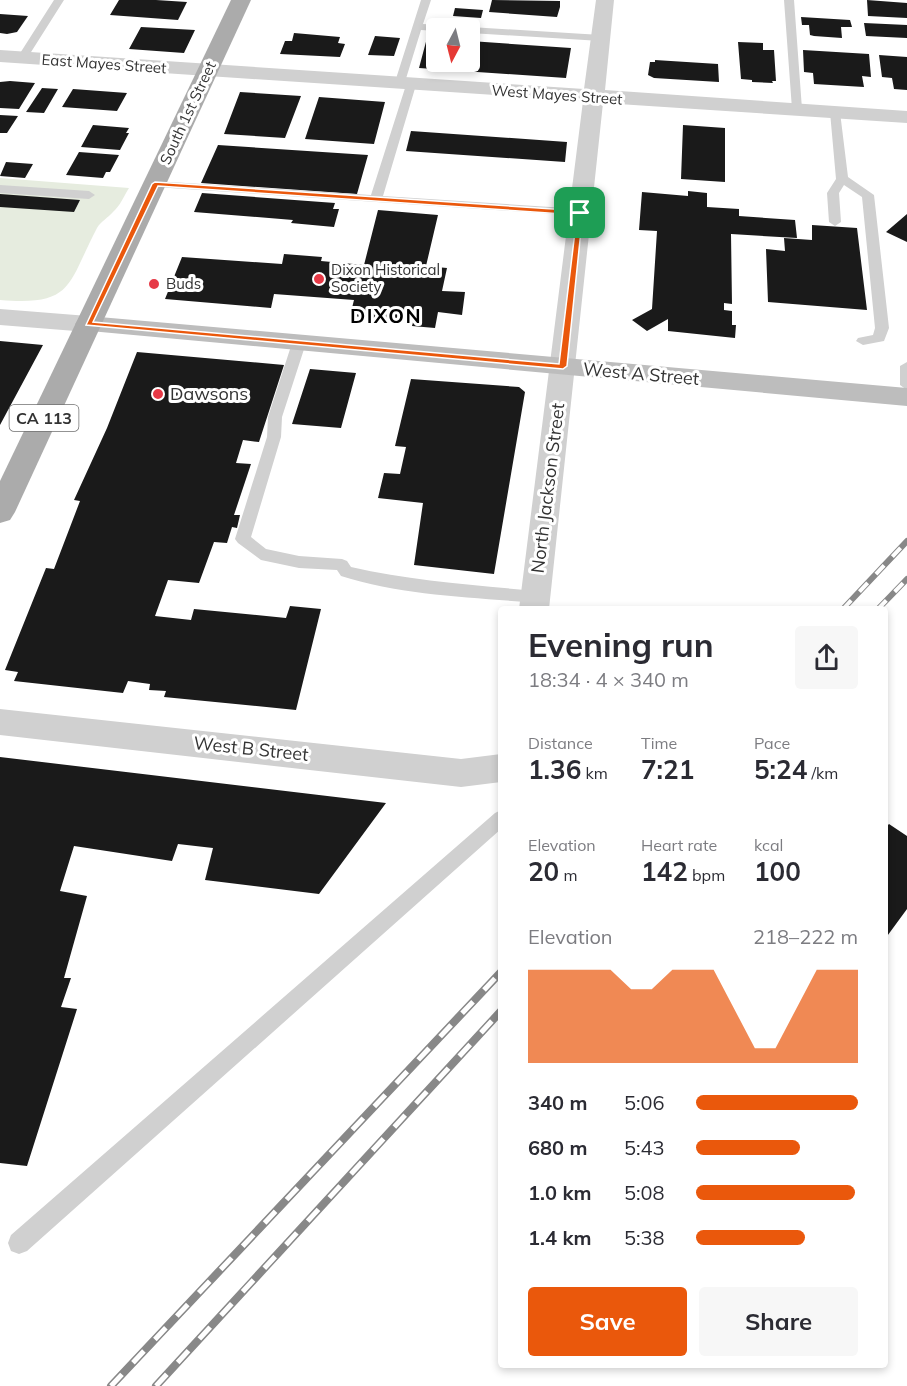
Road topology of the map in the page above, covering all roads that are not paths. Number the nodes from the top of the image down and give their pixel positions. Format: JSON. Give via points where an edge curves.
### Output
{"nodes":[{"id":1,"x":59,"y":0,"type":"edge"},
{"id":2,"x":240,"y":0,"type":"edge"},
{"id":3,"x":426,"y":0,"type":"edge"},
{"id":4,"x":605,"y":0,"type":"edge"},
{"id":5,"x":789,"y":0,"type":"edge"},
{"id":6,"x":417,"y":27,"type":"junction"},
{"id":7,"x":426,"y":27,"type":"edge"},
{"id":8,"x":480,"y":31,"type":"edge"},
{"id":9,"x":601,"y":38,"type":"junction"},
{"id":10,"x":0,"y":56,"type":"edge"},
{"id":11,"x":22,"y":58,"type":"junction"},
{"id":12,"x":207,"y":71,"type":"junction"},
{"id":13,"x":405,"y":85,"type":"junction"},
{"id":14,"x":594,"y":98,"type":"junction"},
{"id":15,"x":797,"y":110,"type":"junction"},
{"id":16,"x":835,"y":112,"type":"junction"},
{"id":17,"x":907,"y":117,"type":"edge"},
{"id":18,"x":842,"y":179,"type":"junction"},
{"id":19,"x":155,"y":184,"type":"junction"},
{"id":20,"x":0,"y":189,"type":"edge"},
{"id":21,"x":90,"y":195,"type":"dead end"},
{"id":22,"x":376,"y":198,"type":"junction"},
{"id":23,"x":580,"y":213,"type":"junction"},
{"id":24,"x":835,"y":222,"type":"dead end"},
{"id":25,"x":0,"y":316,"type":"edge"},
{"id":26,"x":88,"y":324,"type":"junction"},
{"id":27,"x":863,"y":340,"type":"dead end"},
{"id":28,"x":298,"y":343,"type":"junction"},
{"id":29,"x":563,"y":366,"type":"junction"},
{"id":30,"x":907,"y":366,"type":"edge"},
{"id":31,"x":907,"y":386,"type":"edge"},
{"id":32,"x":907,"y":397,"type":"edge"},
{"id":33,"x":0,"y":512,"type":"edge"},
{"id":34,"x":535,"y":603,"type":"edge"},
{"id":35,"x":0,"y":722,"type":"edge"},
{"id":36,"x":498,"y":768,"type":"edge"},
{"id":37,"x":498,"y":821,"type":"edge"},
{"id":38,"x":20,"y":1243,"type":"dead end"}],
"edges":[{"from":1,"to":11,"type":"lane"},
{"from":2,"to":12,"type":"main road","name":"South 1st Street","number":"CA 113"},
{"from":3,"to":6,"type":"lane"},
{"from":4,"to":9,"type":"street","name":"North Jackson Street"},
{"from":5,"to":15,"type":"lane"},
{"from":6,"to":7,"type":"lane"},
{"from":6,"to":13,"type":"lane"},
{"from":8,"to":9,"type":"lane"},
{"from":9,"to":14,"type":"street","name":"North Jackson Street"},
{"from":10,"to":11,"type":"street","name":"East Mayes Street"},
{"from":11,"to":12,"type":"street","name":"East Mayes Street"},
{"from":12,"to":13,"type":"street","name":"West Mayes Street"},
{"from":12,"to":19,"type":"main road","name":"South 1st Street","number":"CA 113"},
{"from":13,"to":14,"type":"street","name":"West Mayes Street"},
{"from":13,"to":22,"type":"lane"},
{"from":14,"to":15,"type":"street","name":"West Mayes Street"},
{"from":14,"to":23,"type":"street","name":"North Jackson Street"},
{"from":15,"to":16,"type":"street","name":"West Mayes Street"},
{"from":16,"to":17,"type":"street","name":"West Mayes Street"},
{"from":16,"to":18,"type":"lane"},
{"from":18,"to":24,"type":"lane","via":[[833,193]]},
{"from":18,"to":27,"type":"lane","via":[[868,195],[882,328],[879,338]]},
{"from":19,"to":22,"type":"lane"},
{"from":19,"to":26,"type":"main road","name":"South 1st Street","number":"CA 113"},
{"from":20,"to":21,"type":"lane"},
{"from":22,"to":23,"type":"lane"},
{"from":23,"to":29,"type":"street","name":"North Jackson Street"},
{"from":25,"to":26,"type":"street"},
{"from":26,"to":28,"type":"main road","name":"West A Street"},
{"from":26,"to":33,"type":"main road","number":"CA 113"},
{"from":28,"to":29,"type":"main road","name":"West A Street"},
{"from":28,"to":34,"type":"lane","via":[[243,539],[261,554],[342,566],[346,572],[366,577]]},
{"from":29,"to":32,"type":"main road","name":"West A Street"},
{"from":29,"to":34,"type":"street","name":"North Jackson Street"},
{"from":30,"to":31,"type":"lane"},
{"from":35,"to":36,"type":"street","name":"West B Street","via":[[461,773]]},
{"from":37,"to":38,"type":"lane"}]}
